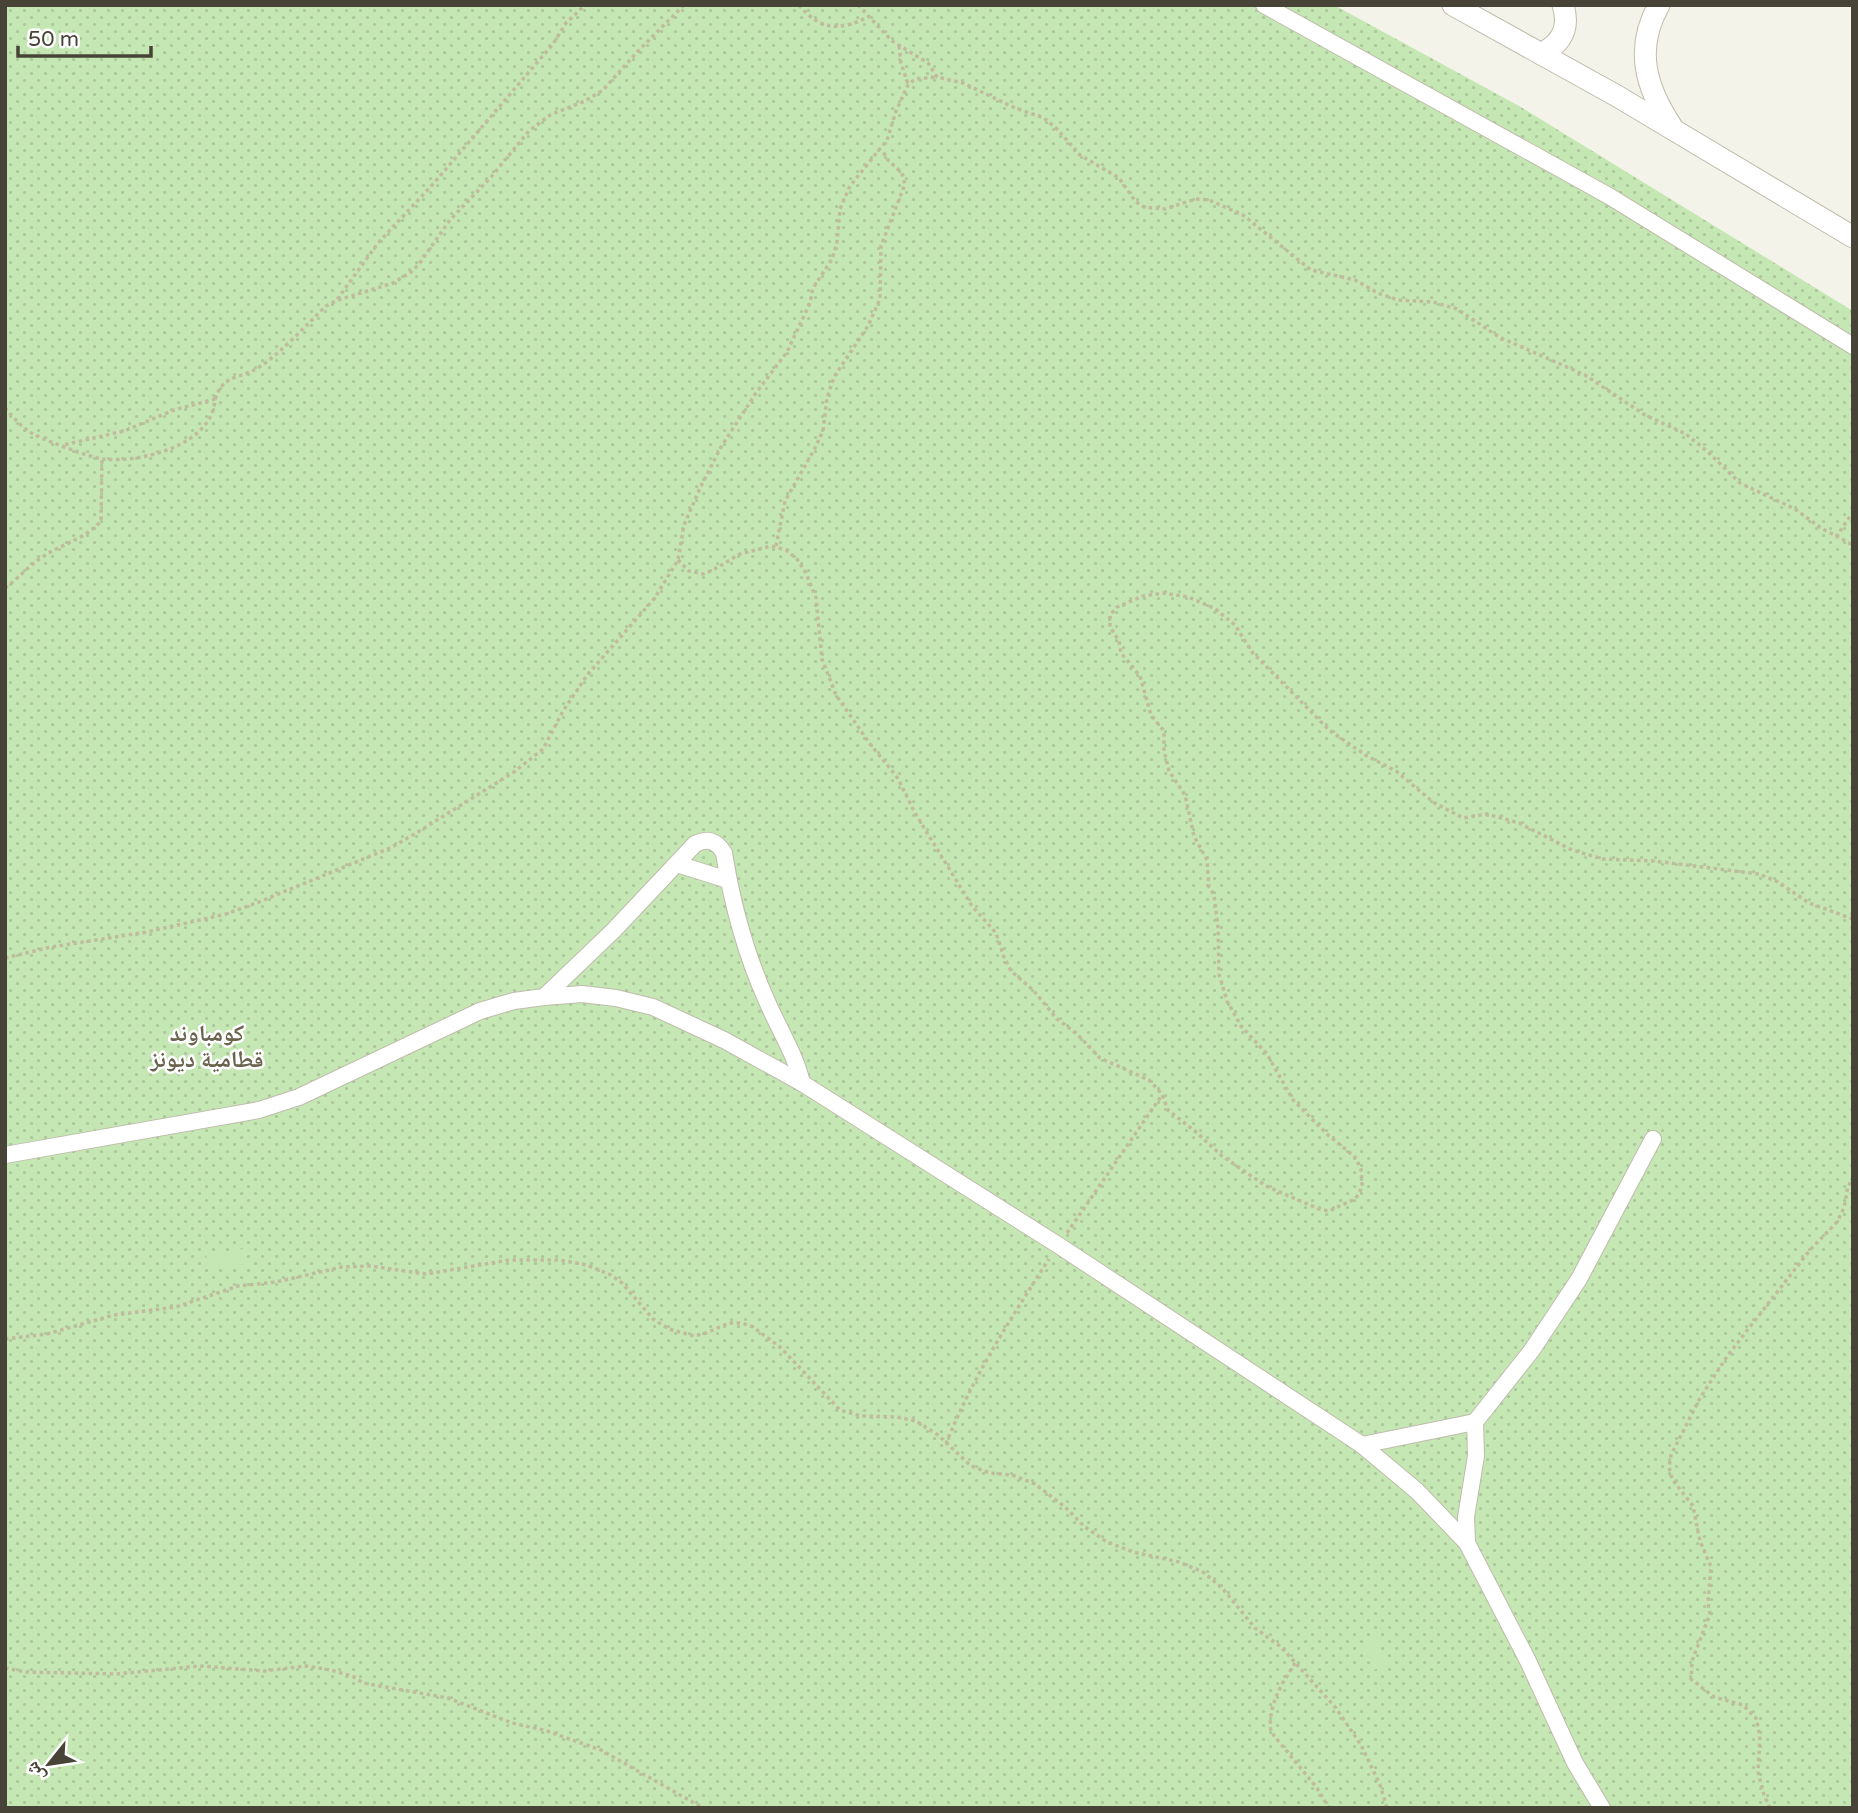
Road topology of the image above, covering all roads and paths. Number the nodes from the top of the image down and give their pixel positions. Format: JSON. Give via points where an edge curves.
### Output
{"nodes":[{"id":1,"x":585,"y":5,"type":"edge"},
{"id":2,"x":684,"y":5,"type":"edge"},
{"id":3,"x":799,"y":5,"type":"edge"},
{"id":4,"x":858,"y":5,"type":"edge"},
{"id":5,"x":1264,"y":5,"type":"edge"},
{"id":6,"x":1453,"y":5,"type":"edge"},
{"id":7,"x":1563,"y":5,"type":"edge"},
{"id":8,"x":1658,"y":5,"type":"edge"},
{"id":9,"x":868,"y":18,"type":"junction"},
{"id":10,"x":899,"y":46,"type":"junction"},
{"id":11,"x":1541,"y":54,"type":"junction"},
{"id":12,"x":937,"y":77,"type":"junction"},
{"id":13,"x":908,"y":85,"type":"junction"},
{"id":14,"x":1674,"y":130,"type":"junction"},
{"id":15,"x":882,"y":149,"type":"junction"},
{"id":16,"x":1853,"y":237,"type":"edge"},
{"id":17,"x":336,"y":301,"type":"junction"},
{"id":18,"x":1853,"y":345,"type":"edge"},
{"id":19,"x":215,"y":398,"type":"junction"},
{"id":20,"x":5,"y":408,"type":"edge"},
{"id":21,"x":63,"y":445,"type":"junction"},
{"id":22,"x":102,"y":460,"type":"junction"},
{"id":23,"x":1853,"y":512,"type":"edge"},
{"id":24,"x":1836,"y":537,"type":"junction"},
{"id":25,"x":1853,"y":545,"type":"edge"},
{"id":26,"x":775,"y":546,"type":"junction"},
{"id":27,"x":678,"y":560,"type":"junction"},
{"id":28,"x":5,"y":588,"type":"edge"},
{"id":29,"x":677,"y":864,"type":"junction"},
{"id":30,"x":728,"y":880,"type":"junction"},
{"id":31,"x":1853,"y":919,"type":"edge"},
{"id":32,"x":5,"y":958,"type":"edge"},
{"id":33,"x":544,"y":997,"type":"junction"},
{"id":34,"x":802,"y":1083,"type":"junction"},
{"id":35,"x":1162,"y":1094,"type":"junction"},
{"id":36,"x":1653,"y":1139,"type":"dead end"},
{"id":37,"x":5,"y":1155,"type":"edge"},
{"id":38,"x":1853,"y":1179,"type":"edge"},
{"id":39,"x":1058,"y":1245,"type":"junction"},
{"id":40,"x":5,"y":1339,"type":"edge"},
{"id":41,"x":1475,"y":1422,"type":"junction"},
{"id":42,"x":946,"y":1444,"type":"junction"},
{"id":43,"x":1362,"y":1445,"type":"junction"},
{"id":44,"x":1467,"y":1542,"type":"junction"},
{"id":45,"x":1295,"y":1663,"type":"junction"},
{"id":46,"x":5,"y":1668,"type":"edge"},
{"id":47,"x":703,"y":1808,"type":"edge"},
{"id":48,"x":1329,"y":1808,"type":"edge"},
{"id":49,"x":1387,"y":1808,"type":"edge"},
{"id":50,"x":1602,"y":1808,"type":"edge"},
{"id":51,"x":1770,"y":1808,"type":"edge"}],
"edges":[{"from":1,"to":17,"type":"path","via":[[377,243]]},
{"from":2,"to":17,"type":"path","via":[[603,90],[528,131],[411,272],[393,283]]},
{"from":3,"to":9,"type":"path","via":[[825,25],[841,28]]},
{"from":4,"to":9,"type":"path"},
{"from":5,"to":18,"type":"street","via":[[1609,196]]},
{"from":6,"to":11,"type":"street"},
{"from":7,"to":11,"type":"street","via":[[1565,29],[1560,40]]},
{"from":8,"to":14,"type":"street","via":[[1644,41],[1645,55],[1657,101]]},
{"from":9,"to":10,"type":"path"},
{"from":10,"to":12,"type":"path","via":[[928,63]]},
{"from":10,"to":13,"type":"path"},
{"from":11,"to":14,"type":"street"},
{"from":12,"to":13,"type":"path","via":[[915,79]]},
{"from":12,"to":24,"type":"path","via":[[963,83],[1044,118],[1080,155],[1119,178],[1144,207],[1166,209],[1196,199],[1209,200],[1242,215],[1311,270],[1355,280],[1398,300],[1457,309],[1499,337],[1585,375],[1644,415],[1686,435],[1740,484],[1795,509]]},
{"from":13,"to":15,"type":"path"},
{"from":14,"to":16,"type":"street"},
{"from":15,"to":26,"type":"path","via":[[902,173],[905,184],[881,246],[880,299],[834,377],[823,431],[785,502]]},
{"from":15,"to":27,"type":"path","via":[[844,197],[835,250],[813,288],[788,352],[721,447],[700,488],[684,525]]},
{"from":17,"to":19,"type":"path","via":[[269,360],[221,384]]},
{"from":19,"to":21,"type":"path","via":[[124,431]]},
{"from":19,"to":22,"type":"path","via":[[210,419],[169,450]]},
{"from":20,"to":21,"type":"path","via":[[30,432]]},
{"from":21,"to":22,"type":"path"},
{"from":22,"to":28,"type":"path","via":[[101,521],[86,536],[33,563]]},
{"from":23,"to":24,"type":"path"},
{"from":24,"to":25,"type":"path"},
{"from":26,"to":27,"type":"path","via":[[740,554],[703,573],[689,571]]},
{"from":26,"to":35,"type":"path","via":[[797,559],[812,585],[822,659],[836,695],[897,777],[972,906],[996,933],[1011,971],[1100,1058],[1141,1075]]},
{"from":27,"to":32,"type":"path","via":[[654,599],[569,700],[543,749],[442,819],[390,848],[241,909]]},
{"from":29,"to":30,"type":"street"},
{"from":29,"to":30,"type":"street","via":[[695,844],[711,840],[724,853]]},
{"from":29,"to":33,"type":"street"},
{"from":30,"to":34,"type":"street","via":[[745,945],[796,1059]]},
{"from":31,"to":35,"type":"path","via":[[1808,903],[1759,874],[1604,859],[1572,850],[1519,822],[1487,814],[1463,818],[1329,730],[1252,652],[1235,625],[1214,608],[1174,594],[1143,596],[1117,607],[1110,627],[1121,653],[1140,677],[1147,707],[1164,732],[1169,771],[1185,795],[1194,836],[1207,860],[1219,926],[1222,988],[1233,1014],[1267,1054],[1293,1100],[1357,1160],[1360,1192],[1329,1211],[1266,1186],[1168,1110]]},
{"from":33,"to":34,"type":"street","via":[[582,994],[653,1007]]},
{"from":33,"to":37,"type":"street","via":[[480,1011],[299,1097],[259,1110]]},
{"from":34,"to":39,"type":"street"},
{"from":35,"to":39,"type":"path"},
{"from":36,"to":41,"type":"street","via":[[1579,1279],[1532,1350]]},
{"from":38,"to":51,"type":"path","via":[[1837,1223],[1810,1250],[1700,1398],[1669,1467],[1672,1479],[1693,1506],[1711,1567],[1710,1614],[1692,1661],[1691,1679],[1714,1697],[1743,1705],[1756,1718],[1758,1772]]},
{"from":39,"to":42,"type":"path","via":[[1005,1327]]},
{"from":39,"to":43,"type":"street"},
{"from":40,"to":42,"type":"path","via":[[47,1334],[114,1315],[176,1307],[238,1286],[342,1267],[426,1274],[509,1260],[560,1260],[611,1275],[653,1319],[678,1333],[706,1334],[729,1323],[753,1327],[780,1347],[839,1410],[916,1421]]},
{"from":41,"to":43,"type":"street"},
{"from":41,"to":44,"type":"street"},
{"from":42,"to":45,"type":"path","via":[[980,1470],[1035,1483],[1107,1542],[1203,1572]]},
{"from":43,"to":44,"type":"street","via":[[1417,1491]]},
{"from":44,"to":50,"type":"street"},
{"from":45,"to":48,"type":"path","via":[[1271,1709],[1271,1732]]},
{"from":45,"to":49,"type":"path","via":[[1356,1735]]},
{"from":46,"to":47,"type":"path","via":[[117,1674],[200,1666],[264,1671],[318,1667],[363,1683],[448,1698],[601,1750]]}]}
